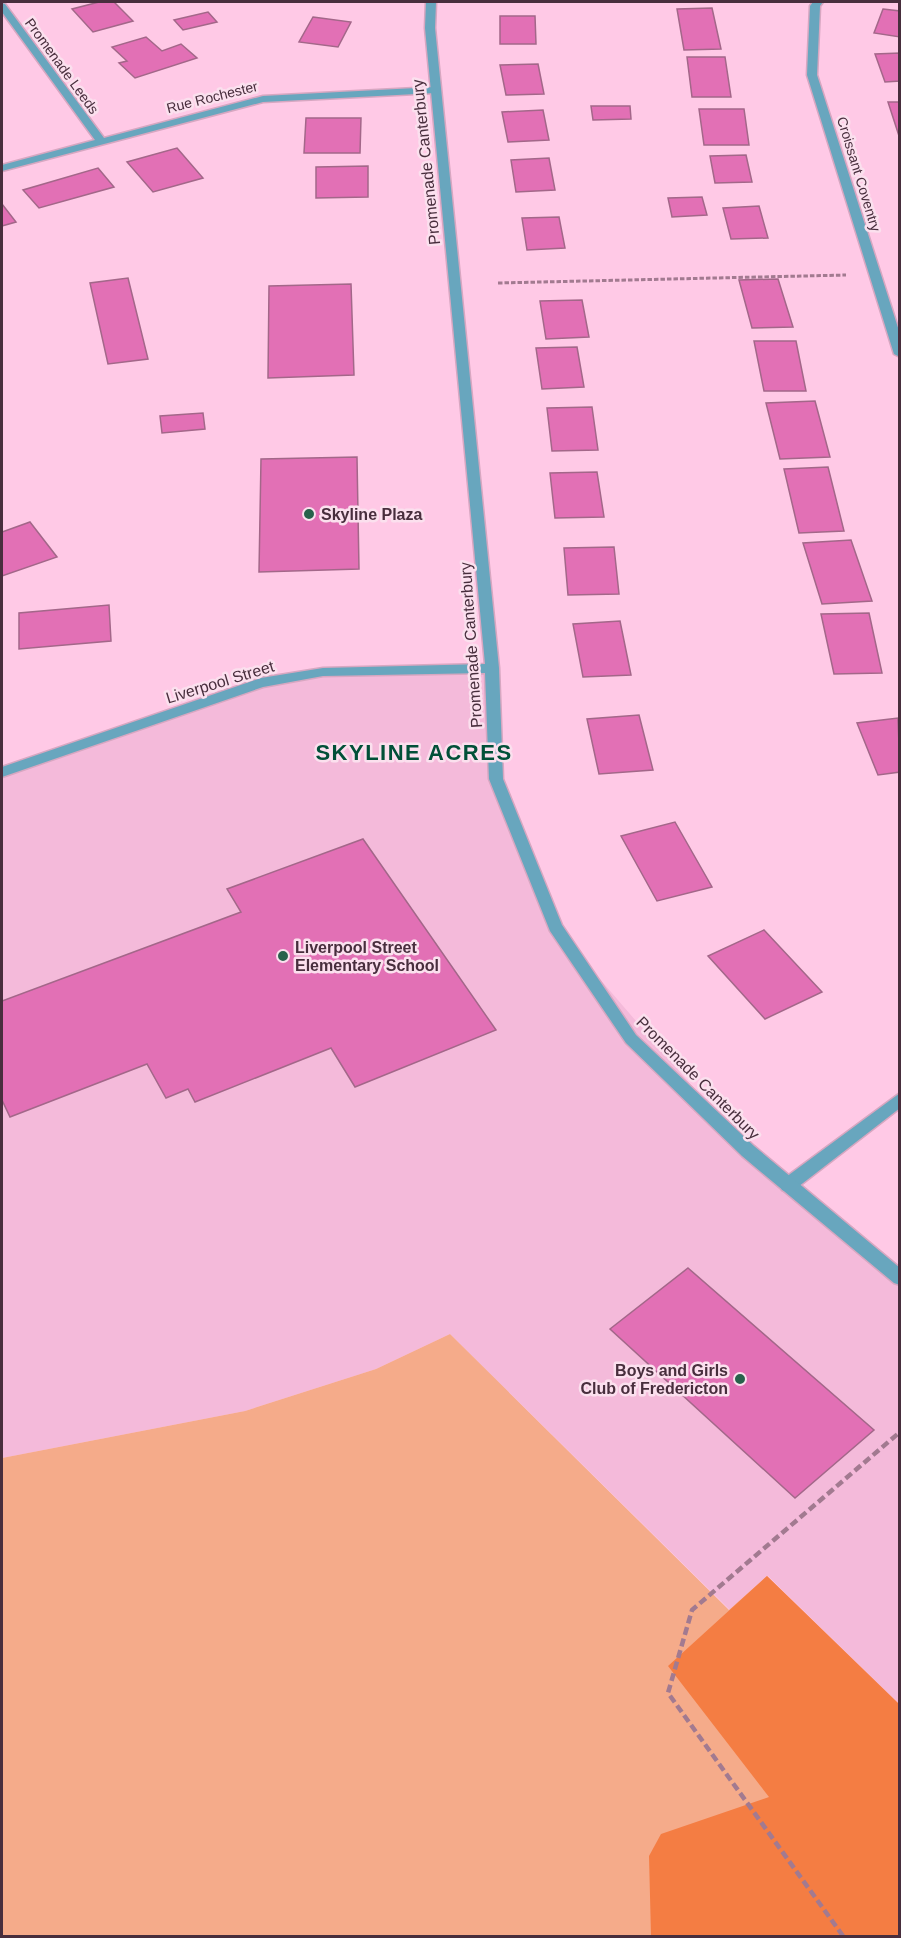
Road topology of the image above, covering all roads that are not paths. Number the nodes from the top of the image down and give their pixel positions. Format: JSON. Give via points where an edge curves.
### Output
{"nodes":[{"id":1,"x":431,"y":2,"type":"edge"},
{"id":2,"x":818,"y":2,"type":"edge"},
{"id":3,"x":2,"y":6,"type":"edge"},
{"id":4,"x":435,"y":90,"type":"junction"},
{"id":5,"x":101,"y":141,"type":"junction"},
{"id":6,"x":2,"y":168,"type":"edge"},
{"id":7,"x":900,"y":354,"type":"edge"},
{"id":8,"x":492,"y":668,"type":"junction"},
{"id":9,"x":2,"y":772,"type":"edge"},
{"id":10,"x":900,"y":1099,"type":"edge"},
{"id":11,"x":788,"y":1185,"type":"junction"},
{"id":12,"x":900,"y":1278,"type":"edge"}],
"edges":[{"from":1,"to":4,"type":"street","name":"Promenade Canterbury"},
{"from":2,"to":7,"type":"street","name":"Croissant Coventry","via":[[812,75]]},
{"from":3,"to":5,"type":"street","name":"Promenade Leeds"},
{"from":4,"to":5,"type":"street","name":"Rue Rochester","via":[[263,99]]},
{"from":4,"to":8,"type":"street","name":"Promenade Canterbury"},
{"from":5,"to":6,"type":"street","name":"Rue Rochester"},
{"from":8,"to":9,"type":"street","name":"Liverpool Street","via":[[323,672],[261,683]]},
{"from":8,"to":11,"type":"street","name":"Promenade Canterbury","via":[[496,779],[555,927],[631,1039]]},
{"from":10,"to":11,"type":"street"},
{"from":11,"to":12,"type":"street","name":"Promenade Canterbury"}]}
